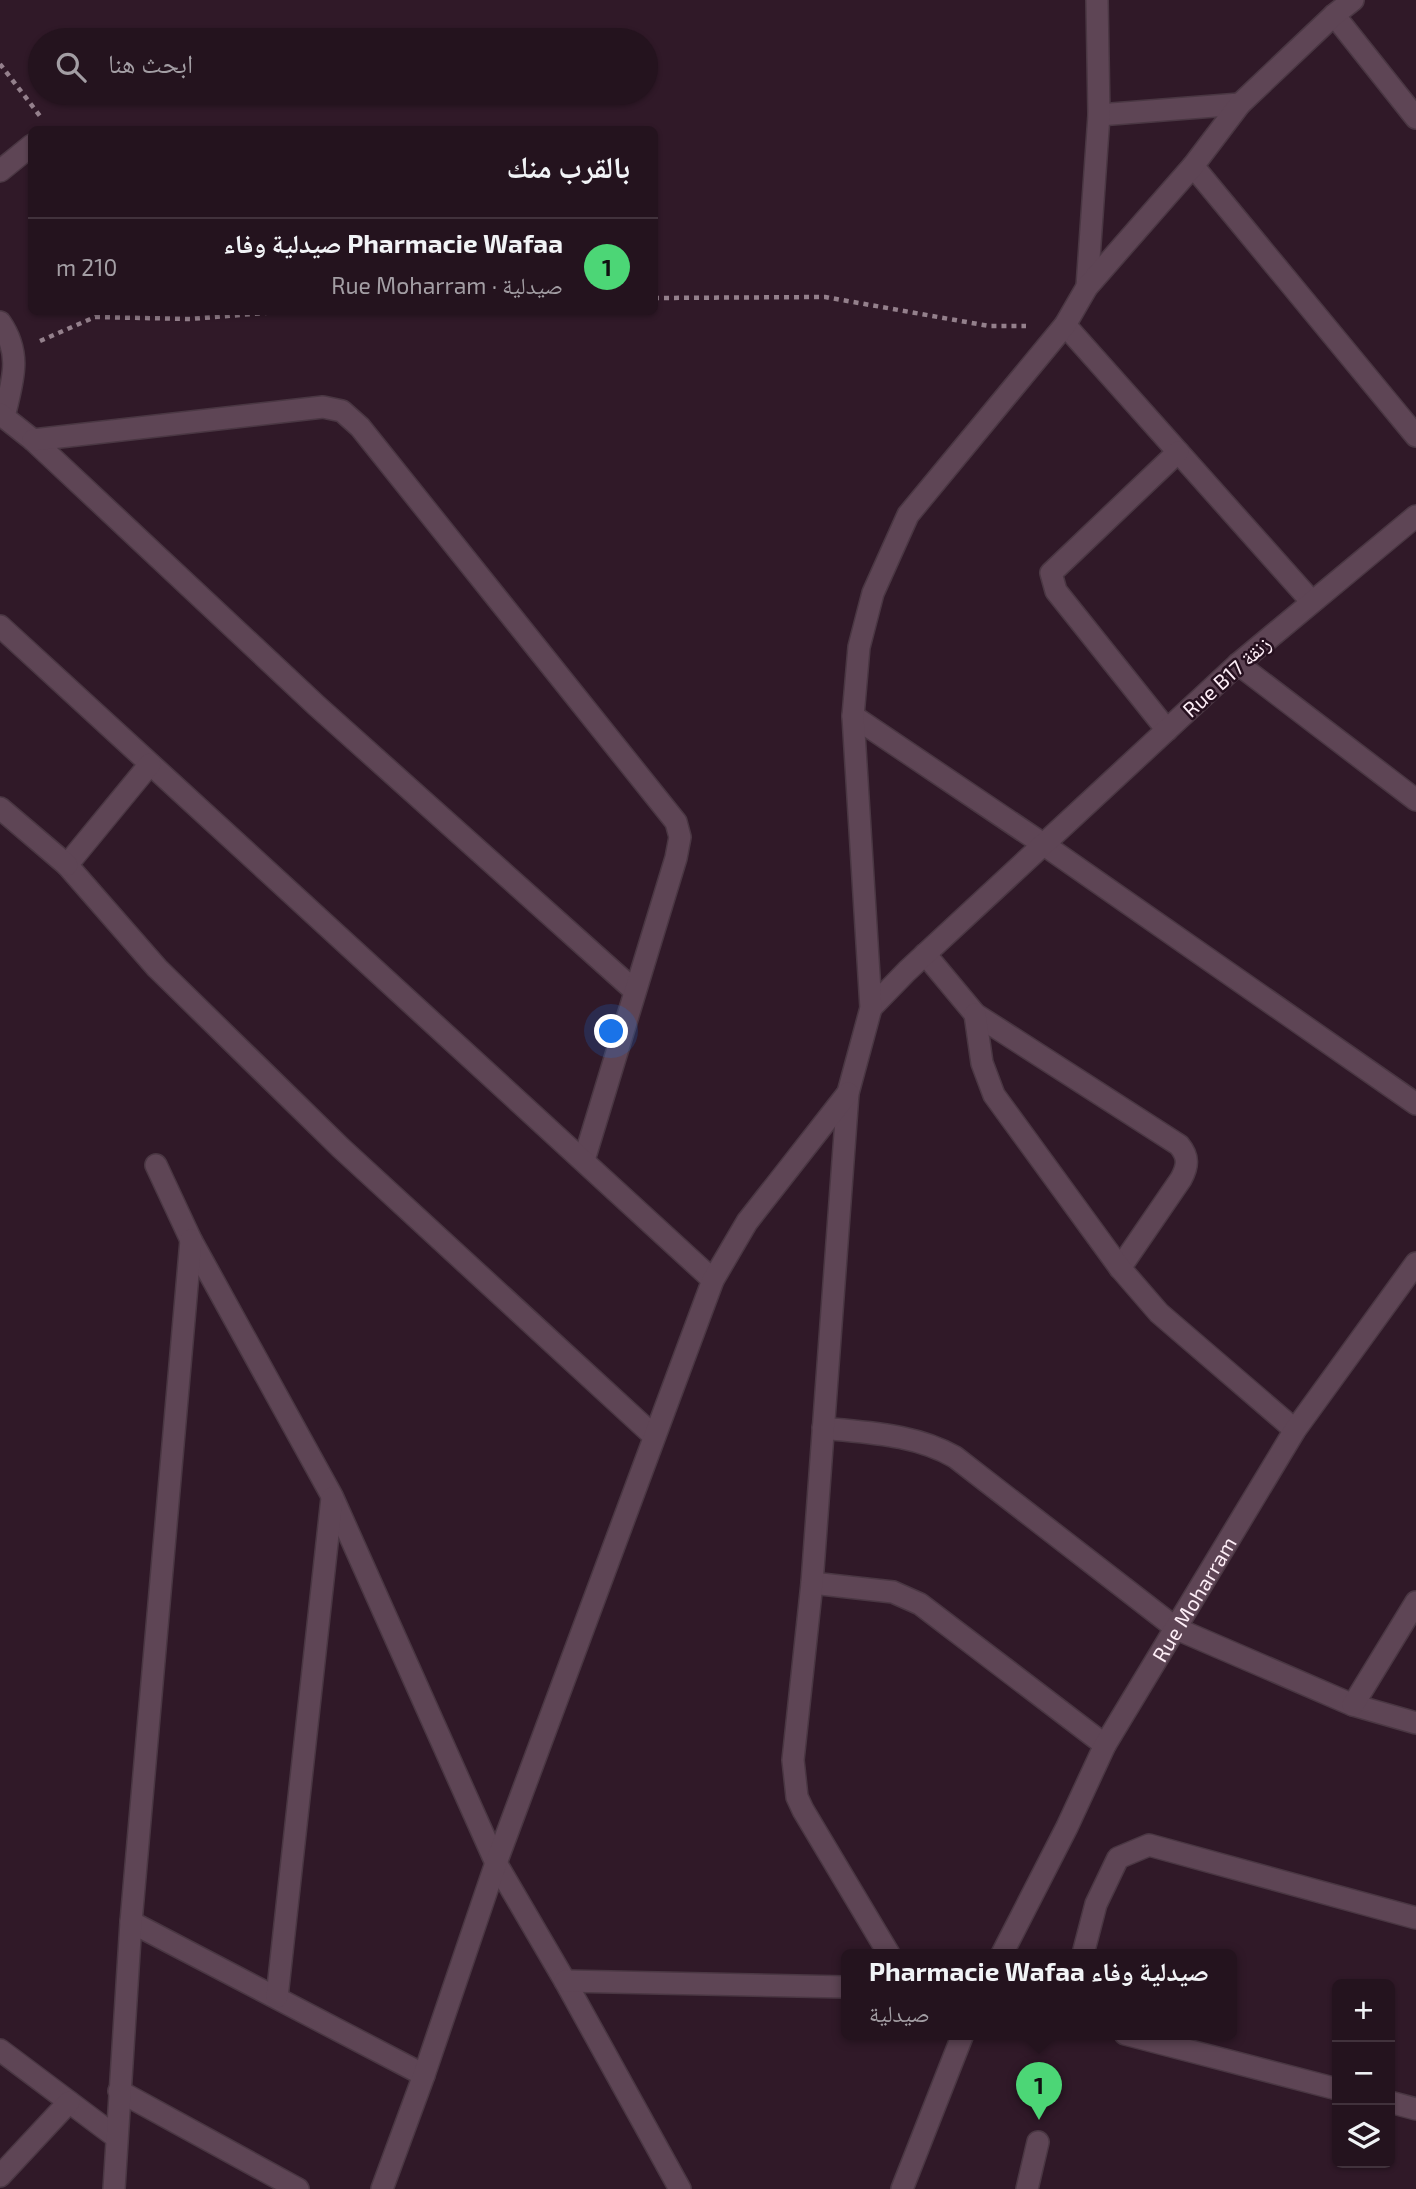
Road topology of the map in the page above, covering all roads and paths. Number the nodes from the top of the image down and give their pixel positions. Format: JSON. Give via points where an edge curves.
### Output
{"nodes":[{"id":1,"x":1097,"y":0,"type":"edge"},
{"id":2,"x":1353,"y":0,"type":"edge"},
{"id":3,"x":1334,"y":15,"type":"junction"},
{"id":4,"x":0,"y":64,"type":"edge"},
{"id":5,"x":28,"y":101,"type":"edge"},
{"id":6,"x":1240,"y":104,"type":"junction"},
{"id":7,"x":31,"y":105,"type":"edge"},
{"id":8,"x":1099,"y":115,"type":"junction"},
{"id":9,"x":1416,"y":118,"type":"edge"},
{"id":10,"x":44,"y":122,"type":"dead end"},
{"id":11,"x":28,"y":148,"type":"edge"},
{"id":12,"x":1193,"y":166,"type":"junction"},
{"id":13,"x":0,"y":171,"type":"edge"},
{"id":14,"x":1087,"y":287,"type":"junction"},
{"id":15,"x":658,"y":298,"type":"edge"},
{"id":16,"x":93,"y":315,"type":"edge"},
{"id":17,"x":114,"y":315,"type":"edge"},
{"id":18,"x":240,"y":315,"type":"edge"},
{"id":19,"x":0,"y":322,"type":"edge"},
{"id":20,"x":1065,"y":326,"type":"junction"},
{"id":21,"x":13,"y":352,"type":"junction"},
{"id":22,"x":2,"y":416,"type":"edge"},
{"id":23,"x":1416,"y":436,"type":"edge"},
{"id":24,"x":33,"y":440,"type":"junction"},
{"id":25,"x":1178,"y":452,"type":"junction"},
{"id":26,"x":1413,"y":523,"type":"edge"},
{"id":27,"x":1312,"y":602,"type":"junction"},
{"id":28,"x":0,"y":626,"type":"edge"},
{"id":29,"x":1238,"y":664,"type":"junction"},
{"id":30,"x":853,"y":716,"type":"junction"},
{"id":31,"x":1167,"y":730,"type":"junction"},
{"id":32,"x":150,"y":764,"type":"junction"},
{"id":33,"x":1416,"y":800,"type":"edge"},
{"id":34,"x":0,"y":808,"type":"edge"},
{"id":35,"x":1043,"y":844,"type":"junction"},
{"id":36,"x":67,"y":864,"type":"junction"},
{"id":37,"x":925,"y":954,"type":"junction"},
{"id":38,"x":635,"y":991,"type":"junction"},
{"id":39,"x":871,"y":1008,"type":"junction"},
{"id":40,"x":975,"y":1014,"type":"junction"},
{"id":41,"x":848,"y":1093,"type":"junction"},
{"id":42,"x":1416,"y":1104,"type":"edge"},
{"id":43,"x":584,"y":1160,"type":"junction"},
{"id":44,"x":156,"y":1165,"type":"dead end"},
{"id":45,"x":191,"y":1240,"type":"junction"},
{"id":46,"x":1120,"y":1268,"type":"junction"},
{"id":47,"x":1413,"y":1272,"type":"edge"},
{"id":48,"x":713,"y":1280,"type":"junction"},
{"id":49,"x":824,"y":1428,"type":"junction"},
{"id":50,"x":1295,"y":1430,"type":"junction"},
{"id":51,"x":654,"y":1436,"type":"junction"},
{"id":52,"x":332,"y":1496,"type":"junction"},
{"id":53,"x":812,"y":1583,"type":"junction"},
{"id":54,"x":1416,"y":1602,"type":"edge"},
{"id":55,"x":1177,"y":1629,"type":"junction"},
{"id":56,"x":1353,"y":1705,"type":"junction"},
{"id":57,"x":1416,"y":1723,"type":"edge"},
{"id":58,"x":1105,"y":1745,"type":"junction"},
{"id":59,"x":496,"y":1863,"type":"junction"},
{"id":60,"x":1416,"y":1918,"type":"edge"},
{"id":61,"x":131,"y":1922,"type":"junction"},
{"id":62,"x":885,"y":1949,"type":"edge"},
{"id":63,"x":1005,"y":1949,"type":"edge"},
{"id":64,"x":1084,"y":1949,"type":"edge"},
{"id":65,"x":565,"y":1981,"type":"junction"},
{"id":66,"x":841,"y":1987,"type":"edge"},
{"id":67,"x":277,"y":1997,"type":"junction"},
{"id":68,"x":961,"y":2040,"type":"edge"},
{"id":69,"x":1148,"y":2040,"type":"edge"},
{"id":70,"x":0,"y":2050,"type":"edge"},
{"id":71,"x":424,"y":2075,"type":"junction"},
{"id":72,"x":1332,"y":2088,"type":"edge"},
{"id":73,"x":119,"y":2091,"type":"junction"},
{"id":74,"x":69,"y":2102,"type":"junction"},
{"id":75,"x":1395,"y":2103,"type":"edge"},
{"id":76,"x":1416,"y":2109,"type":"edge"},
{"id":77,"x":116,"y":2137,"type":"junction"},
{"id":78,"x":1038,"y":2142,"type":"dead end"},
{"id":79,"x":0,"y":2176,"type":"edge"},
{"id":80,"x":114,"y":2189,"type":"edge"},
{"id":81,"x":298,"y":2189,"type":"edge"},
{"id":82,"x":382,"y":2189,"type":"edge"},
{"id":83,"x":680,"y":2189,"type":"edge"},
{"id":84,"x":902,"y":2189,"type":"edge"},
{"id":85,"x":1027,"y":2189,"type":"edge"}],
"edges":[{"from":1,"to":8,"type":"street"},
{"from":2,"to":3,"type":"street"},
{"from":3,"to":6,"type":"street"},
{"from":3,"to":9,"type":"street"},
{"from":4,"to":5,"type":"path"},
{"from":6,"to":8,"type":"street"},
{"from":6,"to":12,"type":"street"},
{"from":7,"to":10,"type":"path"},
{"from":8,"to":14,"type":"street"},
{"from":11,"to":13,"type":"street"},
{"from":12,"to":14,"type":"street"},
{"from":12,"to":23,"type":"street"},
{"from":14,"to":20,"type":"street"},
{"from":15,"to":20,"type":"path","via":[[825,297],[989,326]]},
{"from":16,"to":21,"type":"path"},
{"from":17,"to":18,"type":"path","via":[[190,319]]},
{"from":19,"to":21,"type":"street"},
{"from":20,"to":25,"type":"street"},
{"from":20,"to":30,"type":"street","via":[[908,515],[873,593],[859,647]]},
{"from":21,"to":22,"type":"street","via":[[15,371]]},
{"from":22,"to":24,"type":"street"},
{"from":24,"to":38,"type":"street","via":[[317,706]]},
{"from":24,"to":38,"type":"street","via":[[323,407],[342,411],[354,420],[676,821],[678,851]]},
{"from":25,"to":27,"type":"street"},
{"from":25,"to":31,"type":"street","via":[[1051,573],[1056,590]]},
{"from":26,"to":27,"type":"street","name":"Rue B17 زنقة"},
{"from":27,"to":29,"type":"street","name":"Rue B17 زنقة"},
{"from":28,"to":32,"type":"street"},
{"from":29,"to":31,"type":"street","name":"Rue B17 زنقة"},
{"from":29,"to":33,"type":"street"},
{"from":30,"to":35,"type":"street"},
{"from":30,"to":39,"type":"street"},
{"from":31,"to":35,"type":"street","name":"Rue B17 زنقة"},
{"from":32,"to":36,"type":"street"},
{"from":32,"to":43,"type":"street"},
{"from":34,"to":36,"type":"street"},
{"from":35,"to":37,"type":"street","name":"Rue B17 زنقة"},
{"from":35,"to":42,"type":"street"},
{"from":36,"to":51,"type":"street","via":[[157,968],[341,1148]]},
{"from":37,"to":39,"type":"street","name":"Rue B17 زنقة"},
{"from":37,"to":40,"type":"street"},
{"from":38,"to":43,"type":"street"},
{"from":39,"to":41,"type":"street"},
{"from":40,"to":46,"type":"street","via":[[982,1063],[994,1094]]},
{"from":40,"to":46,"type":"street","via":[[1186,1153],[1181,1179]]},
{"from":41,"to":48,"type":"street","via":[[762,1201]]},
{"from":41,"to":49,"type":"street"},
{"from":43,"to":48,"type":"street"},
{"from":44,"to":45,"type":"street"},
{"from":45,"to":52,"type":"street"},
{"from":45,"to":61,"type":"street"},
{"from":46,"to":50,"type":"street","via":[[1159,1313]]},
{"from":47,"to":50,"type":"street","name":"Rue Moharram"},
{"from":48,"to":51,"type":"street"},
{"from":49,"to":53,"type":"street"},
{"from":49,"to":55,"type":"street","via":[[906,1437],[946,1452]]},
{"from":50,"to":55,"type":"street","name":"Rue Moharram"},
{"from":51,"to":59,"type":"street"},
{"from":52,"to":59,"type":"street"},
{"from":52,"to":67,"type":"street"},
{"from":53,"to":58,"type":"street","via":[[893,1592],[920,1604]]},
{"from":53,"to":62,"type":"street","via":[[793,1760],[797,1797]]},
{"from":54,"to":56,"type":"street"},
{"from":55,"to":56,"type":"street"},
{"from":55,"to":58,"type":"street","name":"Rue Moharram"},
{"from":56,"to":57,"type":"street"},
{"from":58,"to":63,"type":"street","name":"Rue Moharram"},
{"from":59,"to":65,"type":"street"},
{"from":59,"to":71,"type":"street"},
{"from":60,"to":64,"type":"street","via":[[1149,1845],[1118,1858],[1096,1904]]},
{"from":61,"to":67,"type":"street"},
{"from":61,"to":73,"type":"street"},
{"from":65,"to":66,"type":"street"},
{"from":65,"to":83,"type":"street"},
{"from":67,"to":71,"type":"street"},
{"from":68,"to":84,"type":"street"},
{"from":69,"to":72,"type":"street"},
{"from":70,"to":74,"type":"street"},
{"from":71,"to":82,"type":"street"},
{"from":73,"to":77,"type":"street"},
{"from":73,"to":81,"type":"street"},
{"from":74,"to":77,"type":"street"},
{"from":74,"to":79,"type":"street"},
{"from":75,"to":76,"type":"street"},
{"from":77,"to":80,"type":"street"},
{"from":78,"to":85,"type":"street"}]}
